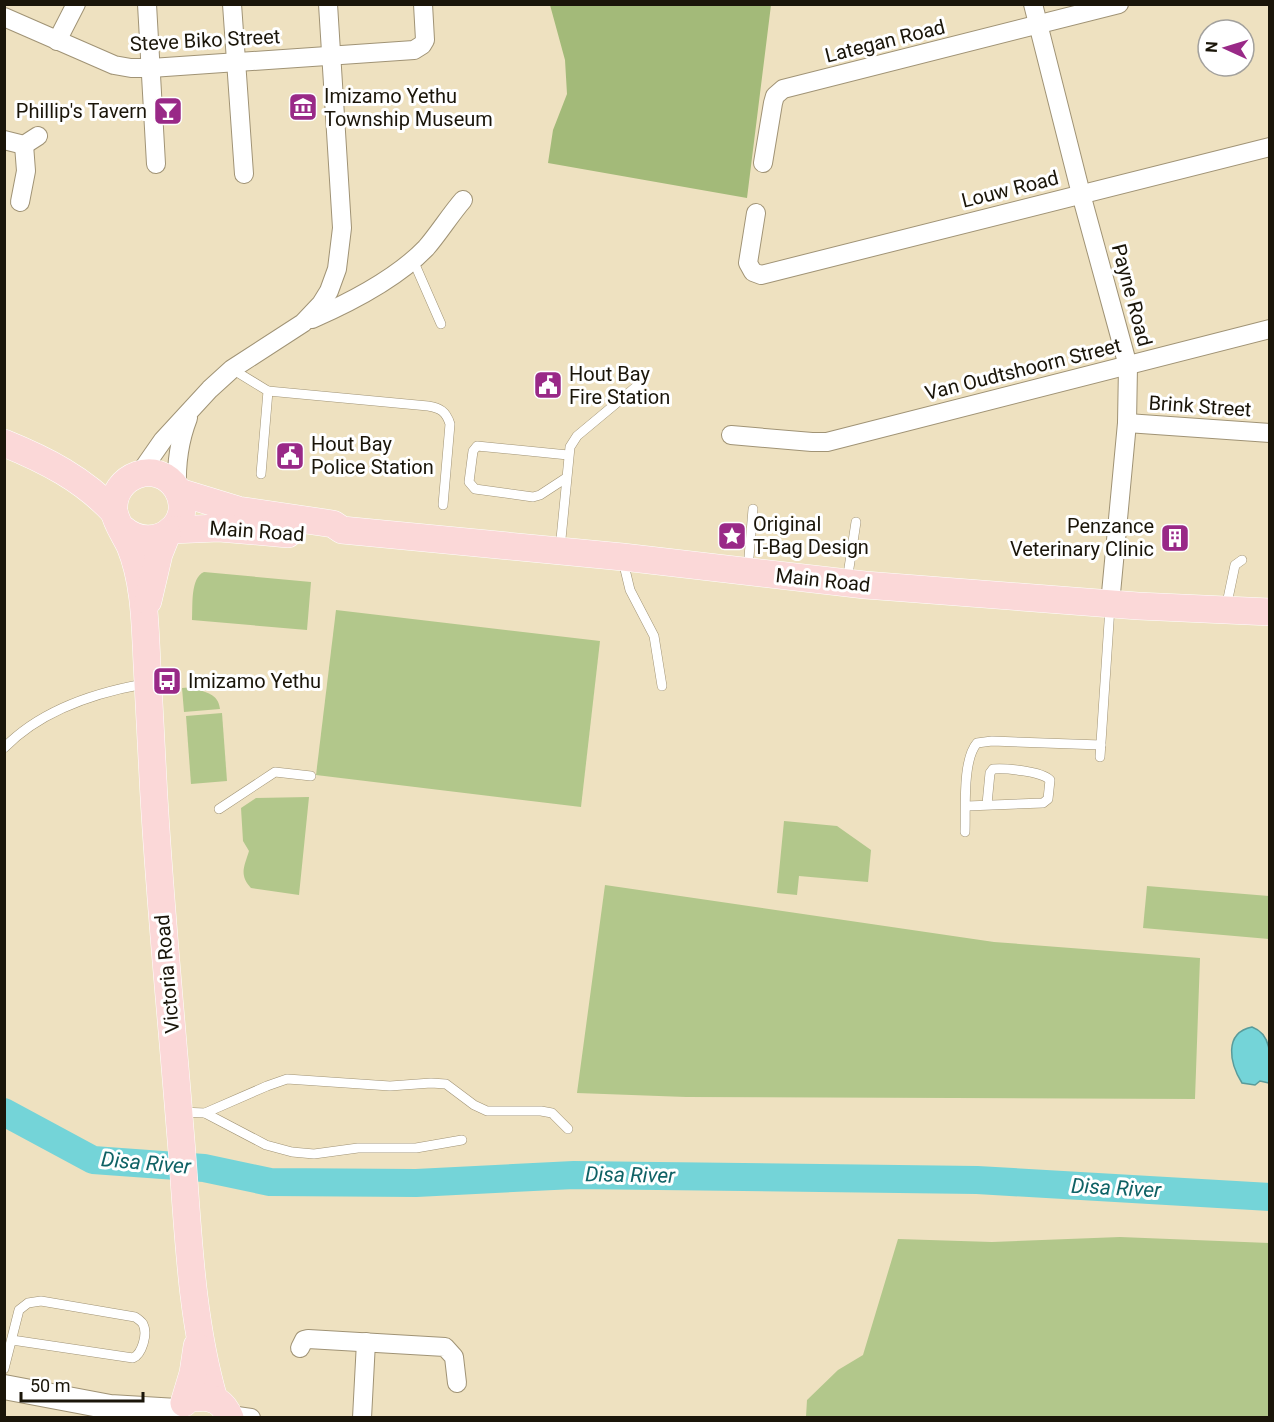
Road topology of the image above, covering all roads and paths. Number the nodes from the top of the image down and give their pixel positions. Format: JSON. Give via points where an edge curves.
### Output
{"nodes":[{"id":1,"x":76,"y":4,"type":"edge"},
{"id":2,"x":147,"y":4,"type":"edge"},
{"id":3,"x":232,"y":4,"type":"edge"},
{"id":4,"x":328,"y":4,"type":"edge"},
{"id":5,"x":423,"y":4,"type":"edge"},
{"id":6,"x":1033,"y":4,"type":"edge"},
{"id":7,"x":1119,"y":4,"type":"edge"},
{"id":8,"x":4,"y":17,"type":"edge"},
{"id":9,"x":1038,"y":26,"type":"junction"},
{"id":10,"x":57,"y":41,"type":"junction"},
{"id":11,"x":331,"y":56,"type":"junction"},
{"id":12,"x":236,"y":62,"type":"junction"},
{"id":13,"x":151,"y":68,"type":"junction"},
{"id":14,"x":4,"y":140,"type":"edge"},
{"id":15,"x":1269,"y":147,"type":"edge"},
{"id":16,"x":763,"y":163,"type":"dead end"},
{"id":17,"x":156,"y":164,"type":"dead end"},
{"id":18,"x":244,"y":174,"type":"dead end"},
{"id":19,"x":1081,"y":194,"type":"junction"},
{"id":20,"x":463,"y":200,"type":"dead end"},
{"id":21,"x":20,"y":202,"type":"dead end"},
{"id":22,"x":756,"y":213,"type":"dead end"},
{"id":23,"x":413,"y":260,"type":"junction"},
{"id":24,"x":303,"y":323,"type":"junction"},
{"id":25,"x":441,"y":324,"type":"dead end"},
{"id":26,"x":1269,"y":329,"type":"edge"},
{"id":27,"x":1128,"y":366,"type":"junction"},
{"id":28,"x":232,"y":369,"type":"junction"},
{"id":29,"x":643,"y":381,"type":"dead end"},
{"id":30,"x":268,"y":391,"type":"junction"},
{"id":31,"x":191,"y":411,"type":"junction"},
{"id":32,"x":1127,"y":423,"type":"junction"},
{"id":33,"x":1269,"y":433,"type":"edge"},
{"id":34,"x":731,"y":435,"type":"dead end"},
{"id":35,"x":4,"y":443,"type":"edge"},
{"id":36,"x":568,"y":455,"type":"junction"},
{"id":37,"x":42,"y":459,"type":"junction"},
{"id":38,"x":261,"y":474,"type":"dead end"},
{"id":39,"x":134,"y":475,"type":"junction"},
{"id":40,"x":566,"y":478,"type":"junction"},
{"id":41,"x":178,"y":491,"type":"junction"},
{"id":42,"x":443,"y":505,"type":"dead end"},
{"id":43,"x":753,"y":509,"type":"dead end"},
{"id":44,"x":119,"y":520,"type":"junction"},
{"id":45,"x":856,"y":522,"type":"dead end"},
{"id":46,"x":342,"y":530,"type":"junction"},
{"id":47,"x":169,"y":532,"type":"junction"},
{"id":48,"x":560,"y":551,"type":"junction"},
{"id":49,"x":623,"y":557,"type":"junction"},
{"id":50,"x":1242,"y":560,"type":"dead end"},
{"id":51,"x":747,"y":572,"type":"junction"},
{"id":52,"x":847,"y":583,"type":"junction"},
{"id":53,"x":1110,"y":604,"type":"junction"},
{"id":54,"x":1226,"y":611,"type":"junction"},
{"id":55,"x":1269,"y":612,"type":"edge"},
{"id":56,"x":145,"y":617,"type":"junction"},
{"id":57,"x":148,"y":683,"type":"junction"},
{"id":58,"x":662,"y":686,"type":"dead end"},
{"id":59,"x":1101,"y":745,"type":"junction"},
{"id":60,"x":4,"y":748,"type":"edge"},
{"id":61,"x":1100,"y":757,"type":"dead end"},
{"id":62,"x":310,"y":776,"type":"dead end"},
{"id":63,"x":987,"y":804,"type":"junction"},
{"id":64,"x":966,"y":806,"type":"junction"},
{"id":65,"x":219,"y":809,"type":"dead end"},
{"id":66,"x":965,"y":832,"type":"dead end"},
{"id":67,"x":188,"y":1117,"type":"junction"},
{"id":68,"x":568,"y":1129,"type":"dead end"},
{"id":69,"x":462,"y":1140,"type":"dead end"},
{"id":70,"x":199,"y":1330,"type":"junction"},
{"id":71,"x":12,"y":1340,"type":"junction"},
{"id":72,"x":366,"y":1342,"type":"junction"},
{"id":73,"x":300,"y":1348,"type":"dead end"},
{"id":74,"x":4,"y":1369,"type":"edge"},
{"id":75,"x":457,"y":1383,"type":"dead end"},
{"id":76,"x":4,"y":1387,"type":"edge"},
{"id":77,"x":110,"y":1407,"type":"junction"},
{"id":78,"x":179,"y":1411,"type":"edge"},
{"id":79,"x":231,"y":1412,"type":"edge"},
{"id":80,"x":132,"y":1418,"type":"edge"},
{"id":81,"x":362,"y":1418,"type":"edge"}],
"edges":[{"from":1,"to":10,"type":"street"},
{"from":2,"to":13,"type":"street"},
{"from":3,"to":12,"type":"street"},
{"from":4,"to":11,"type":"street"},
{"from":5,"to":11,"type":"street","name":"Steve Biko Street","via":[[425,40],[418,48]]},
{"from":6,"to":9,"type":"street","name":"Payne Road"},
{"from":7,"to":9,"type":"street","name":"Lategan Road"},
{"from":8,"to":10,"type":"street","name":"Steve Biko Street"},
{"from":9,"to":16,"type":"street","name":"Lategan Road","via":[[783,89],[773,103]]},
{"from":9,"to":19,"type":"street","name":"Payne Road"},
{"from":10,"to":13,"type":"street","name":"Steve Biko Street","via":[[114,65]]},
{"from":11,"to":12,"type":"street","name":"Steve Biko Street"},
{"from":11,"to":24,"type":"street","via":[[342,228],[337,269],[328,291]]},
{"from":12,"to":13,"type":"street","name":"Steve Biko Street"},
{"from":12,"to":18,"type":"street"},
{"from":13,"to":17,"type":"street"},
{"from":14,"to":21,"type":"street","via":[[31,141]]},
{"from":15,"to":19,"type":"street","name":"Louw Road"},
{"from":19,"to":22,"type":"street","name":"Louw Road","via":[[761,275],[753,272],[748,263]]},
{"from":19,"to":27,"type":"street","name":"Payne Road"},
{"from":20,"to":23,"type":"street"},
{"from":23,"to":24,"type":"street","via":[[351,302]]},
{"from":23,"to":25,"type":"lane"},
{"from":24,"to":28,"type":"street"},
{"from":26,"to":27,"type":"street","name":"Van Oudtshoorn Street"},
{"from":27,"to":32,"type":"street","name":"Payne Road"},
{"from":27,"to":34,"type":"street","name":"Van Oudtshoorn Street","via":[[826,442]]},
{"from":28,"to":30,"type":"lane"},
{"from":28,"to":31,"type":"street"},
{"from":29,"to":36,"type":"lane","via":[[578,436]]},
{"from":30,"to":38,"type":"lane"},
{"from":30,"to":42,"type":"lane","via":[[428,406],[447,413],[450,424]]},
{"from":31,"to":39,"type":"street"},
{"from":31,"to":41,"type":"street","via":[[176,464]]},
{"from":32,"to":33,"type":"street","name":"Brink Street"},
{"from":32,"to":53,"type":"street","name":"Payne Road"},
{"from":35,"to":37,"type":"main road"},
{"from":36,"to":40,"type":"lane"},
{"from":36,"to":40,"type":"lane","via":[[477,446],[469,482],[475,489],[527,497],[540,495]]},
{"from":37,"to":39,"type":"main road","via":[[92,471]]},
{"from":37,"to":44,"type":"main road","via":[[86,485]]},
{"from":39,"to":41,"type":"main road","via":[[154,473],[167,478]]},
{"from":39,"to":44,"type":"main road","via":[[120,487],[115,499]]},
{"from":40,"to":48,"type":"lane"},
{"from":41,"to":46,"type":"main road","name":"Main Road","via":[[238,510],[333,524]]},
{"from":41,"to":47,"type":"main road","name":"Victoria Road","via":[[182,506],[179,519]]},
{"from":43,"to":51,"type":"lane"},
{"from":44,"to":47,"type":"main road","via":[[130,535],[148,540]]},
{"from":44,"to":56,"type":"main road","name":"Victoria Road","via":[[137,567]]},
{"from":45,"to":52,"type":"lane"},
{"from":46,"to":47,"type":"main road","name":"Main Road","via":[[332,535],[219,528]]},
{"from":46,"to":48,"type":"main road","name":"Main Road"},
{"from":47,"to":56,"type":"main road","name":"Victoria Road","via":[[152,580]]},
{"from":48,"to":49,"type":"main road","name":"Main Road"},
{"from":49,"to":51,"type":"main road","name":"Main Road"},
{"from":49,"to":58,"type":"lane","via":[[630,590],[654,636]]},
{"from":50,"to":54,"type":"lane","via":[[1235,565]]},
{"from":51,"to":52,"type":"main road","name":"Main Road"},
{"from":52,"to":53,"type":"main road","name":"Main Road"},
{"from":53,"to":54,"type":"main road","name":"Main Road"},
{"from":53,"to":59,"type":"lane"},
{"from":54,"to":55,"type":"main road","name":"Main Road"},
{"from":56,"to":57,"type":"main road","name":"Victoria Road"},
{"from":57,"to":60,"type":"lane","via":[[60,708],[19,733]]},
{"from":57,"to":67,"type":"main road","name":"Victoria Road","via":[[158,878]]},
{"from":59,"to":61,"type":"lane"},
{"from":59,"to":64,"type":"lane","via":[[977,743],[971,753]]},
{"from":62,"to":65,"type":"lane","via":[[275,772]]},
{"from":63,"to":63,"type":"lane","via":[[1043,803],[1048,799],[1050,780],[1047,776],[993,769]]},
{"from":63,"to":64,"type":"lane"},
{"from":64,"to":66,"type":"lane"},
{"from":67,"to":68,"type":"lane","via":[[287,1079],[390,1086],[431,1083],[446,1084],[487,1112],[552,1113]]},
{"from":67,"to":69,"type":"lane","via":[[266,1145],[314,1154],[358,1148],[417,1148]]},
{"from":67,"to":70,"type":"main road","name":"Victoria Road","via":[[187,1219]]},
{"from":70,"to":78,"type":"main road","name":"Victoria Road","via":[[193,1373]]},
{"from":70,"to":79,"type":"main road","name":"Victoria Road","via":[[205,1367]]},
{"from":71,"to":71,"type":"lane","via":[[20,1310],[28,1303],[41,1301],[135,1317],[143,1323],[144,1331],[141,1351],[133,1358]]},
{"from":71,"to":74,"type":"lane"},
{"from":72,"to":73,"type":"street","via":[[307,1339]]},
{"from":72,"to":75,"type":"street","via":[[445,1347],[454,1357]]},
{"from":72,"to":81,"type":"street"},
{"from":76,"to":77,"type":"street"},
{"from":77,"to":78,"type":"street"},
{"from":77,"to":80,"type":"street"},
{"from":78,"to":79,"type":"main road","name":"Victoria Road","via":[[193,1398],[202,1397]]}]}
